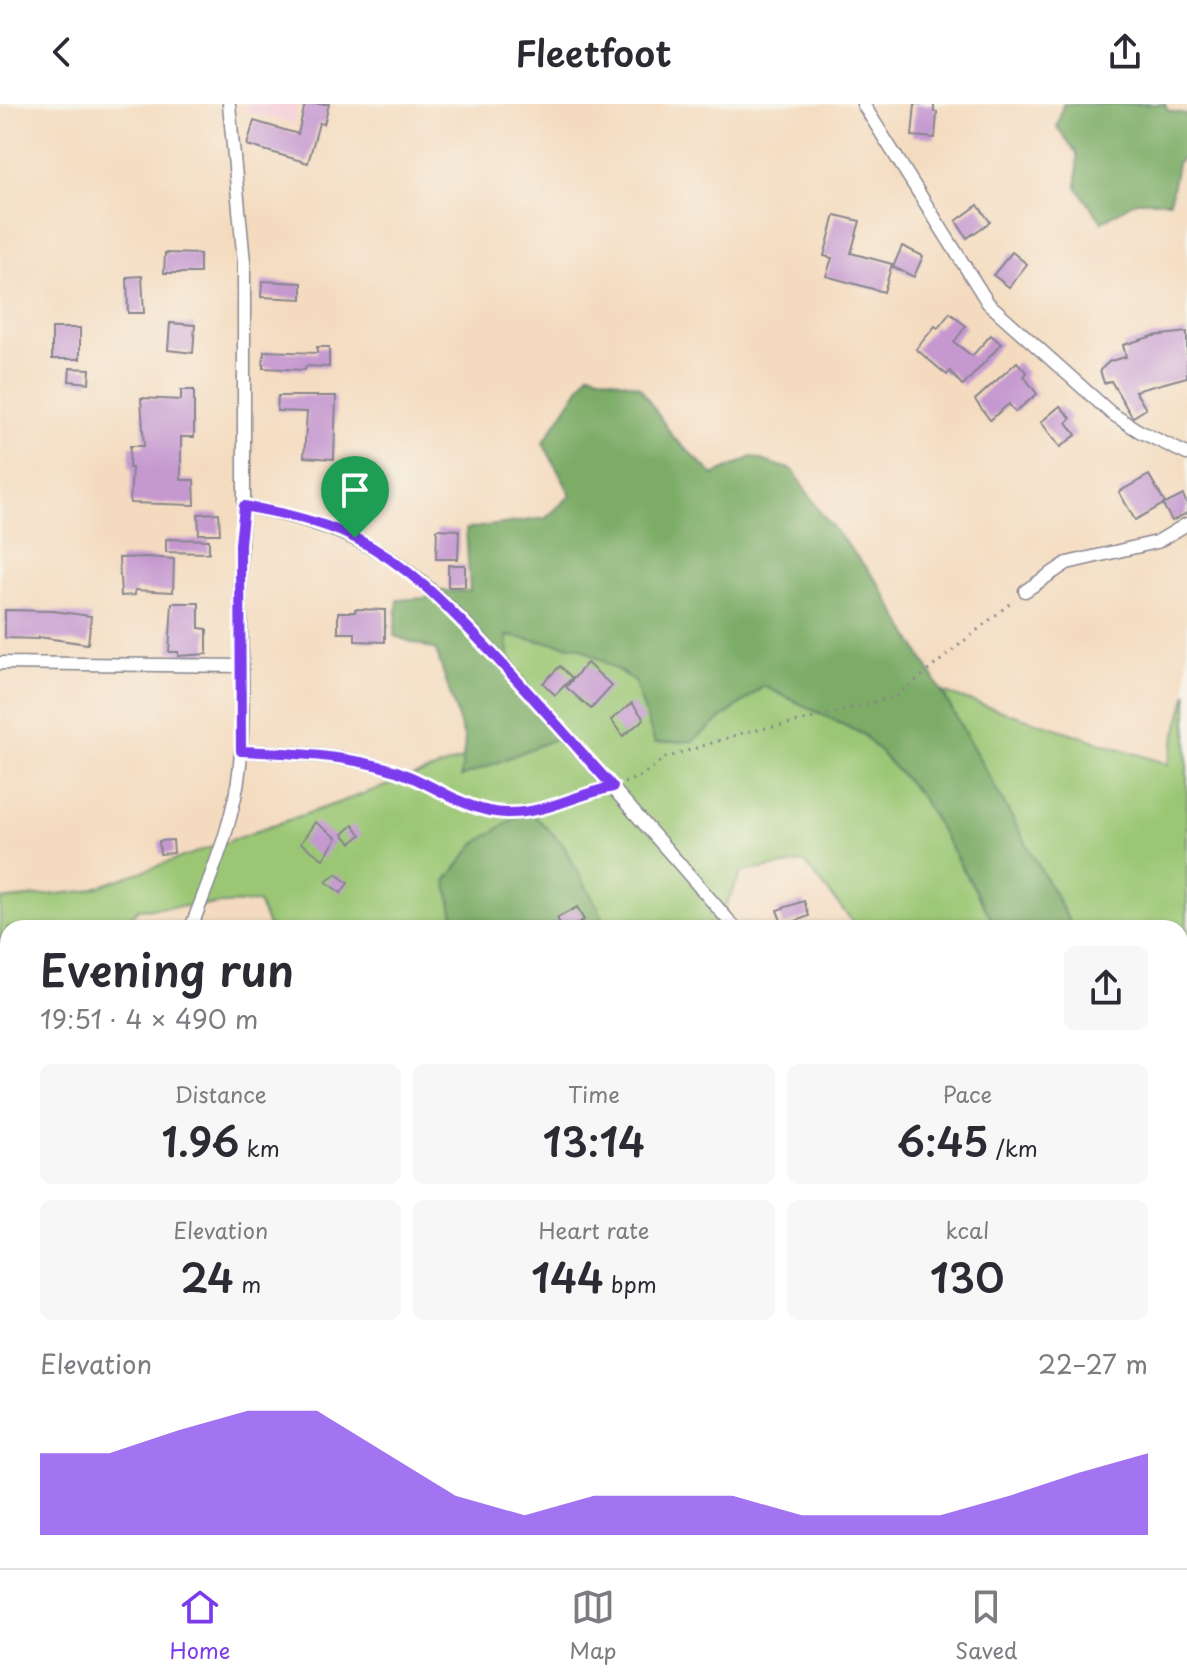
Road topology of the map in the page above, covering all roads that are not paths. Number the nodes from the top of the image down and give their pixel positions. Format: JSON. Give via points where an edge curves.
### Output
{"nodes":[{"id":1,"x":229,"y":104,"type":"edge"},
{"id":2,"x":863,"y":104,"type":"edge"},
{"id":3,"x":1187,"y":454,"type":"edge"},
{"id":4,"x":244,"y":506,"type":"junction"},
{"id":5,"x":1187,"y":524,"type":"edge"},
{"id":6,"x":1025,"y":591,"type":"road end"},
{"id":7,"x":0,"y":663,"type":"edge"},
{"id":8,"x":241,"y":666,"type":"junction"},
{"id":9,"x":241,"y":751,"type":"junction"},
{"id":10,"x":613,"y":787,"type":"junction"},
{"id":11,"x":194,"y":920,"type":"edge"},
{"id":12,"x":728,"y":920,"type":"edge"}],
"edges":[{"from":1,"to":4,"type":"street","via":[[244,262]]},
{"from":2,"to":3,"type":"street","via":[[988,303],[1111,413]]},
{"from":4,"to":8,"type":"street"},
{"from":4,"to":10,"type":"street","via":[[330,527],[407,571],[447,606]]},
{"from":5,"to":6,"type":"street","via":[[1157,542],[1067,563]]},
{"from":7,"to":8,"type":"street"},
{"from":8,"to":9,"type":"street"},
{"from":9,"to":10,"type":"street","via":[[312,755],[393,770],[475,809],[507,813],[551,808]]},
{"from":9,"to":11,"type":"street","via":[[228,825]]},
{"from":10,"to":12,"type":"street"}]}
